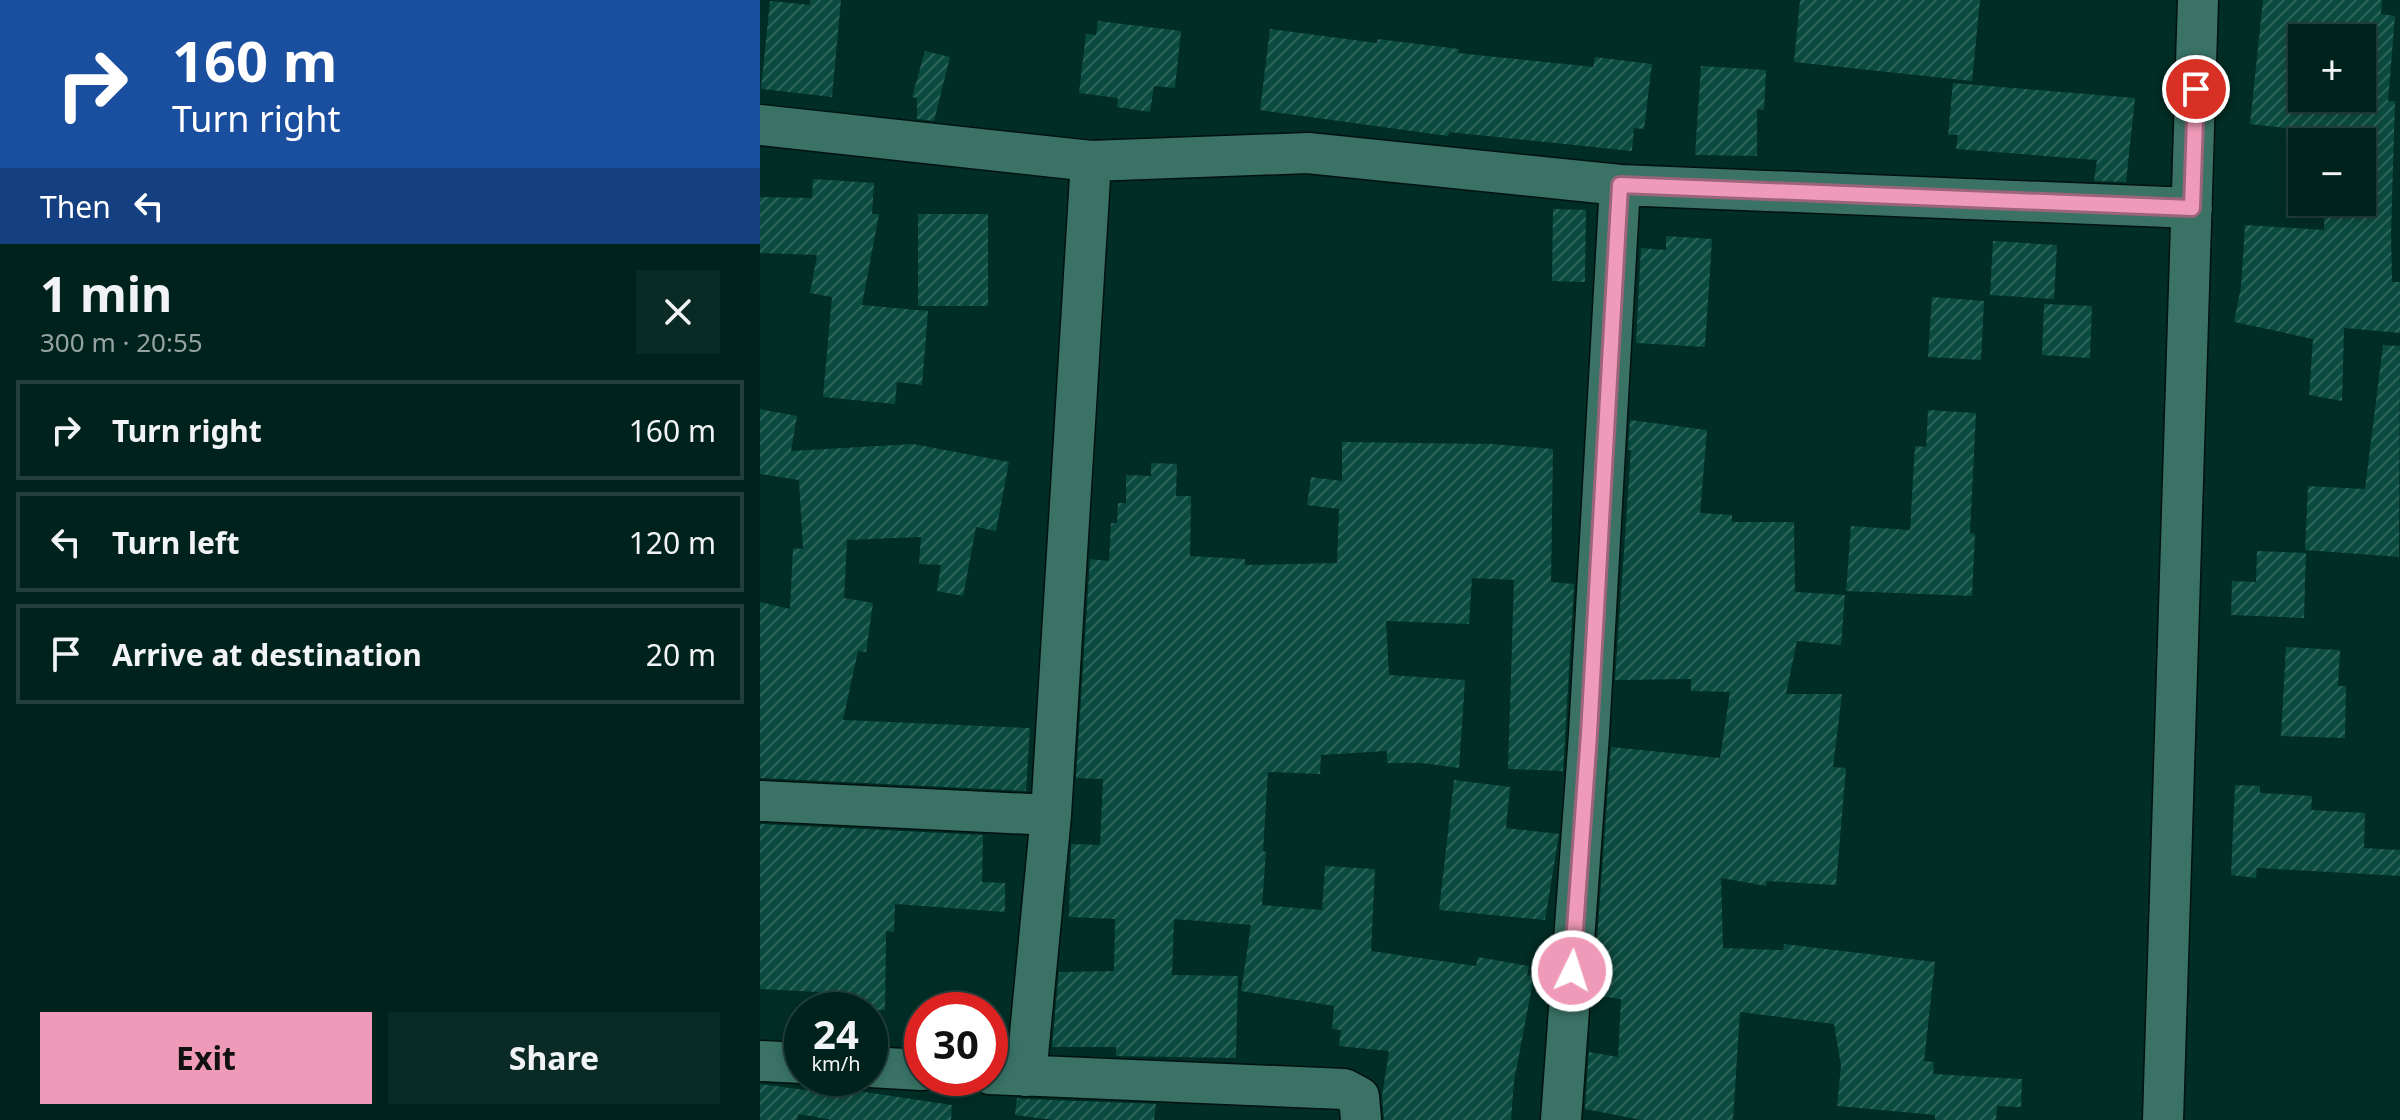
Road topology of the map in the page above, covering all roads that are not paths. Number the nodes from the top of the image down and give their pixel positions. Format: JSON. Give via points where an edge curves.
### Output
{"nodes":[{"id":1,"x":2198,"y":0,"type":"edge"},
{"id":2,"x":760,"y":125,"type":"edge"},
{"id":3,"x":1091,"y":161,"type":"junction"},
{"id":4,"x":1620,"y":185,"type":"junction"},
{"id":5,"x":2192,"y":208,"type":"junction"},
{"id":6,"x":760,"y":801,"type":"edge"},
{"id":7,"x":1051,"y":815,"type":"junction"},
{"id":8,"x":760,"y":1061,"type":"edge"},
{"id":9,"x":784,"y":1062,"type":"edge"},
{"id":10,"x":1008,"y":1075,"type":"edge"},
{"id":11,"x":1361,"y":1120,"type":"edge"},
{"id":12,"x":1561,"y":1120,"type":"edge"},
{"id":13,"x":2163,"y":1120,"type":"edge"}],
"edges":[{"from":1,"to":5,"type":"street"},
{"from":2,"to":3,"type":"street"},
{"from":3,"to":4,"type":"street","via":[[1308,153]]},
{"from":3,"to":7,"type":"street"},
{"from":4,"to":5,"type":"street"},
{"from":4,"to":12,"type":"street"},
{"from":5,"to":13,"type":"street"},
{"from":6,"to":7,"type":"street"},
{"from":7,"to":10,"type":"street"},
{"from":8,"to":9,"type":"street"},
{"from":10,"to":11,"type":"street","via":[[1344,1089],[1359,1097]]}]}
